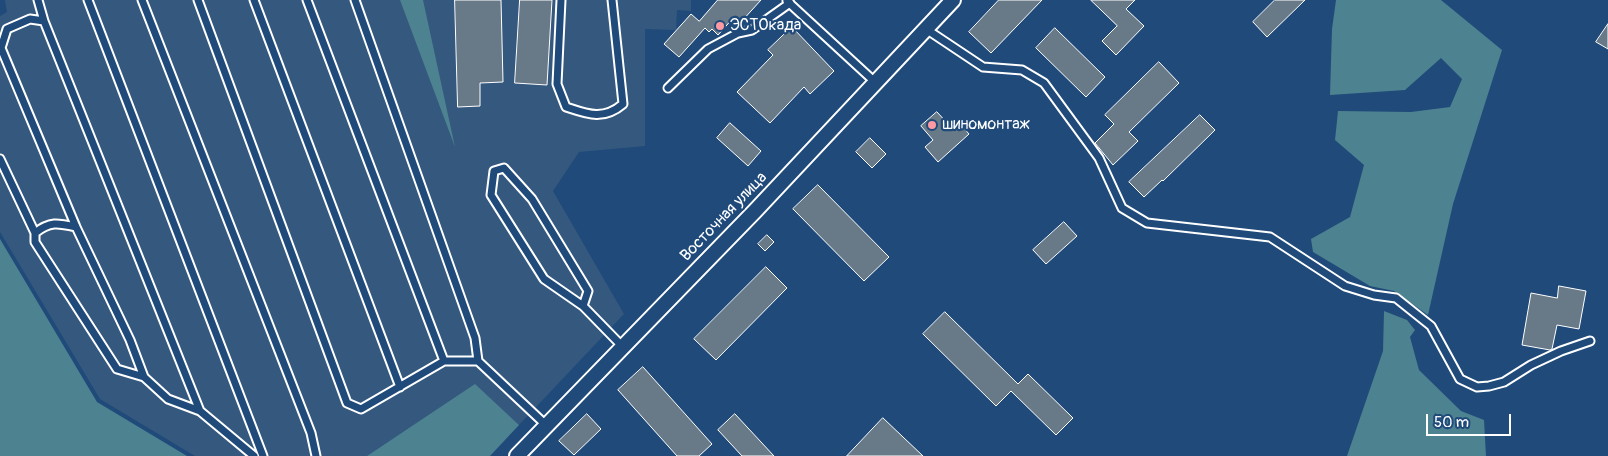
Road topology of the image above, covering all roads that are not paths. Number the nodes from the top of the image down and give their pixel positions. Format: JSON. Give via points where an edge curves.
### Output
{"nodes":[{"id":1,"x":38,"y":0,"type":"edge"},
{"id":2,"x":88,"y":0,"type":"edge"},
{"id":3,"x":142,"y":0,"type":"edge"},
{"id":4,"x":198,"y":0,"type":"edge"},
{"id":5,"x":254,"y":0,"type":"edge"},
{"id":6,"x":307,"y":0,"type":"edge"},
{"id":7,"x":355,"y":0,"type":"edge"},
{"id":8,"x":561,"y":0,"type":"edge"},
{"id":9,"x":612,"y":0,"type":"edge"},
{"id":10,"x":953,"y":0,"type":"edge"},
{"id":11,"x":788,"y":1,"type":"edge"},
{"id":12,"x":44,"y":21,"type":"junction"},
{"id":13,"x":926,"y":29,"type":"junction"},
{"id":14,"x":876,"y":82,"type":"junction"},
{"id":15,"x":668,"y":88,"type":"dead end"},
{"id":16,"x":0,"y":159,"type":"edge"},
{"id":17,"x":76,"y":227,"type":"junction"},
{"id":18,"x":35,"y":233,"type":"junction"},
{"id":19,"x":583,"y":306,"type":"junction"},
{"id":20,"x":1590,"y":341,"type":"dead end"},
{"id":21,"x":622,"y":346,"type":"junction"},
{"id":22,"x":478,"y":360,"type":"junction"},
{"id":23,"x":444,"y":361,"type":"junction"},
{"id":24,"x":144,"y":377,"type":"junction"},
{"id":25,"x":400,"y":387,"type":"junction"},
{"id":26,"x":200,"y":411,"type":"junction"},
{"id":27,"x":546,"y":426,"type":"junction"},
{"id":28,"x":254,"y":456,"type":"edge"},
{"id":29,"x":263,"y":456,"type":"edge"},
{"id":30,"x":316,"y":456,"type":"edge"},
{"id":31,"x":517,"y":456,"type":"edge"}],
"edges":[{"from":1,"to":12,"type":"lane"},
{"from":2,"to":29,"type":"lane"},
{"from":3,"to":30,"type":"lane","via":[[310,433]]},
{"from":4,"to":25,"type":"lane","via":[[347,404],[362,409]]},
{"from":5,"to":25,"type":"lane"},
{"from":6,"to":23,"type":"lane"},
{"from":7,"to":22,"type":"lane","via":[[475,338]]},
{"from":8,"to":9,"type":"lane","via":[[557,84],[566,107],[594,116],[615,111],[622,104]]},
{"from":10,"to":13,"type":"street","name":"Восточная улица"},
{"from":11,"to":14,"type":"lane"},
{"from":11,"to":15,"type":"lane","via":[[752,30],[738,33],[708,49]]},
{"from":12,"to":17,"type":"lane","via":[[30,19],[7,30],[1,48]]},
{"from":12,"to":26,"type":"lane"},
{"from":13,"to":14,"type":"street","name":"Восточная улица"},
{"from":13,"to":20,"type":"lane","via":[[983,67],[1022,70],[1044,83],[1099,158],[1122,208],[1146,223],[1270,237],[1345,286],[1396,298],[1431,326],[1460,379],[1477,387],[1504,382],[1531,365]]},
{"from":14,"to":21,"type":"street","name":"Восточная улица"},
{"from":16,"to":18,"type":"lane"},
{"from":17,"to":18,"type":"lane","via":[[57,223],[44,226]]},
{"from":17,"to":24,"type":"lane","via":[[130,340]]},
{"from":18,"to":24,"type":"lane","via":[[35,242],[117,369]]},
{"from":19,"to":19,"type":"lane","via":[[544,279],[491,195],[494,171],[504,168],[532,199],[588,290]]},
{"from":19,"to":21,"type":"lane"},
{"from":21,"to":27,"type":"street","name":"Восточная улица"},
{"from":22,"to":23,"type":"lane"},
{"from":22,"to":27,"type":"lane"},
{"from":23,"to":25,"type":"lane"},
{"from":24,"to":26,"type":"lane","via":[[168,399]]},
{"from":26,"to":28,"type":"lane"},
{"from":27,"to":31,"type":"street","name":"Восточная улица"}]}
